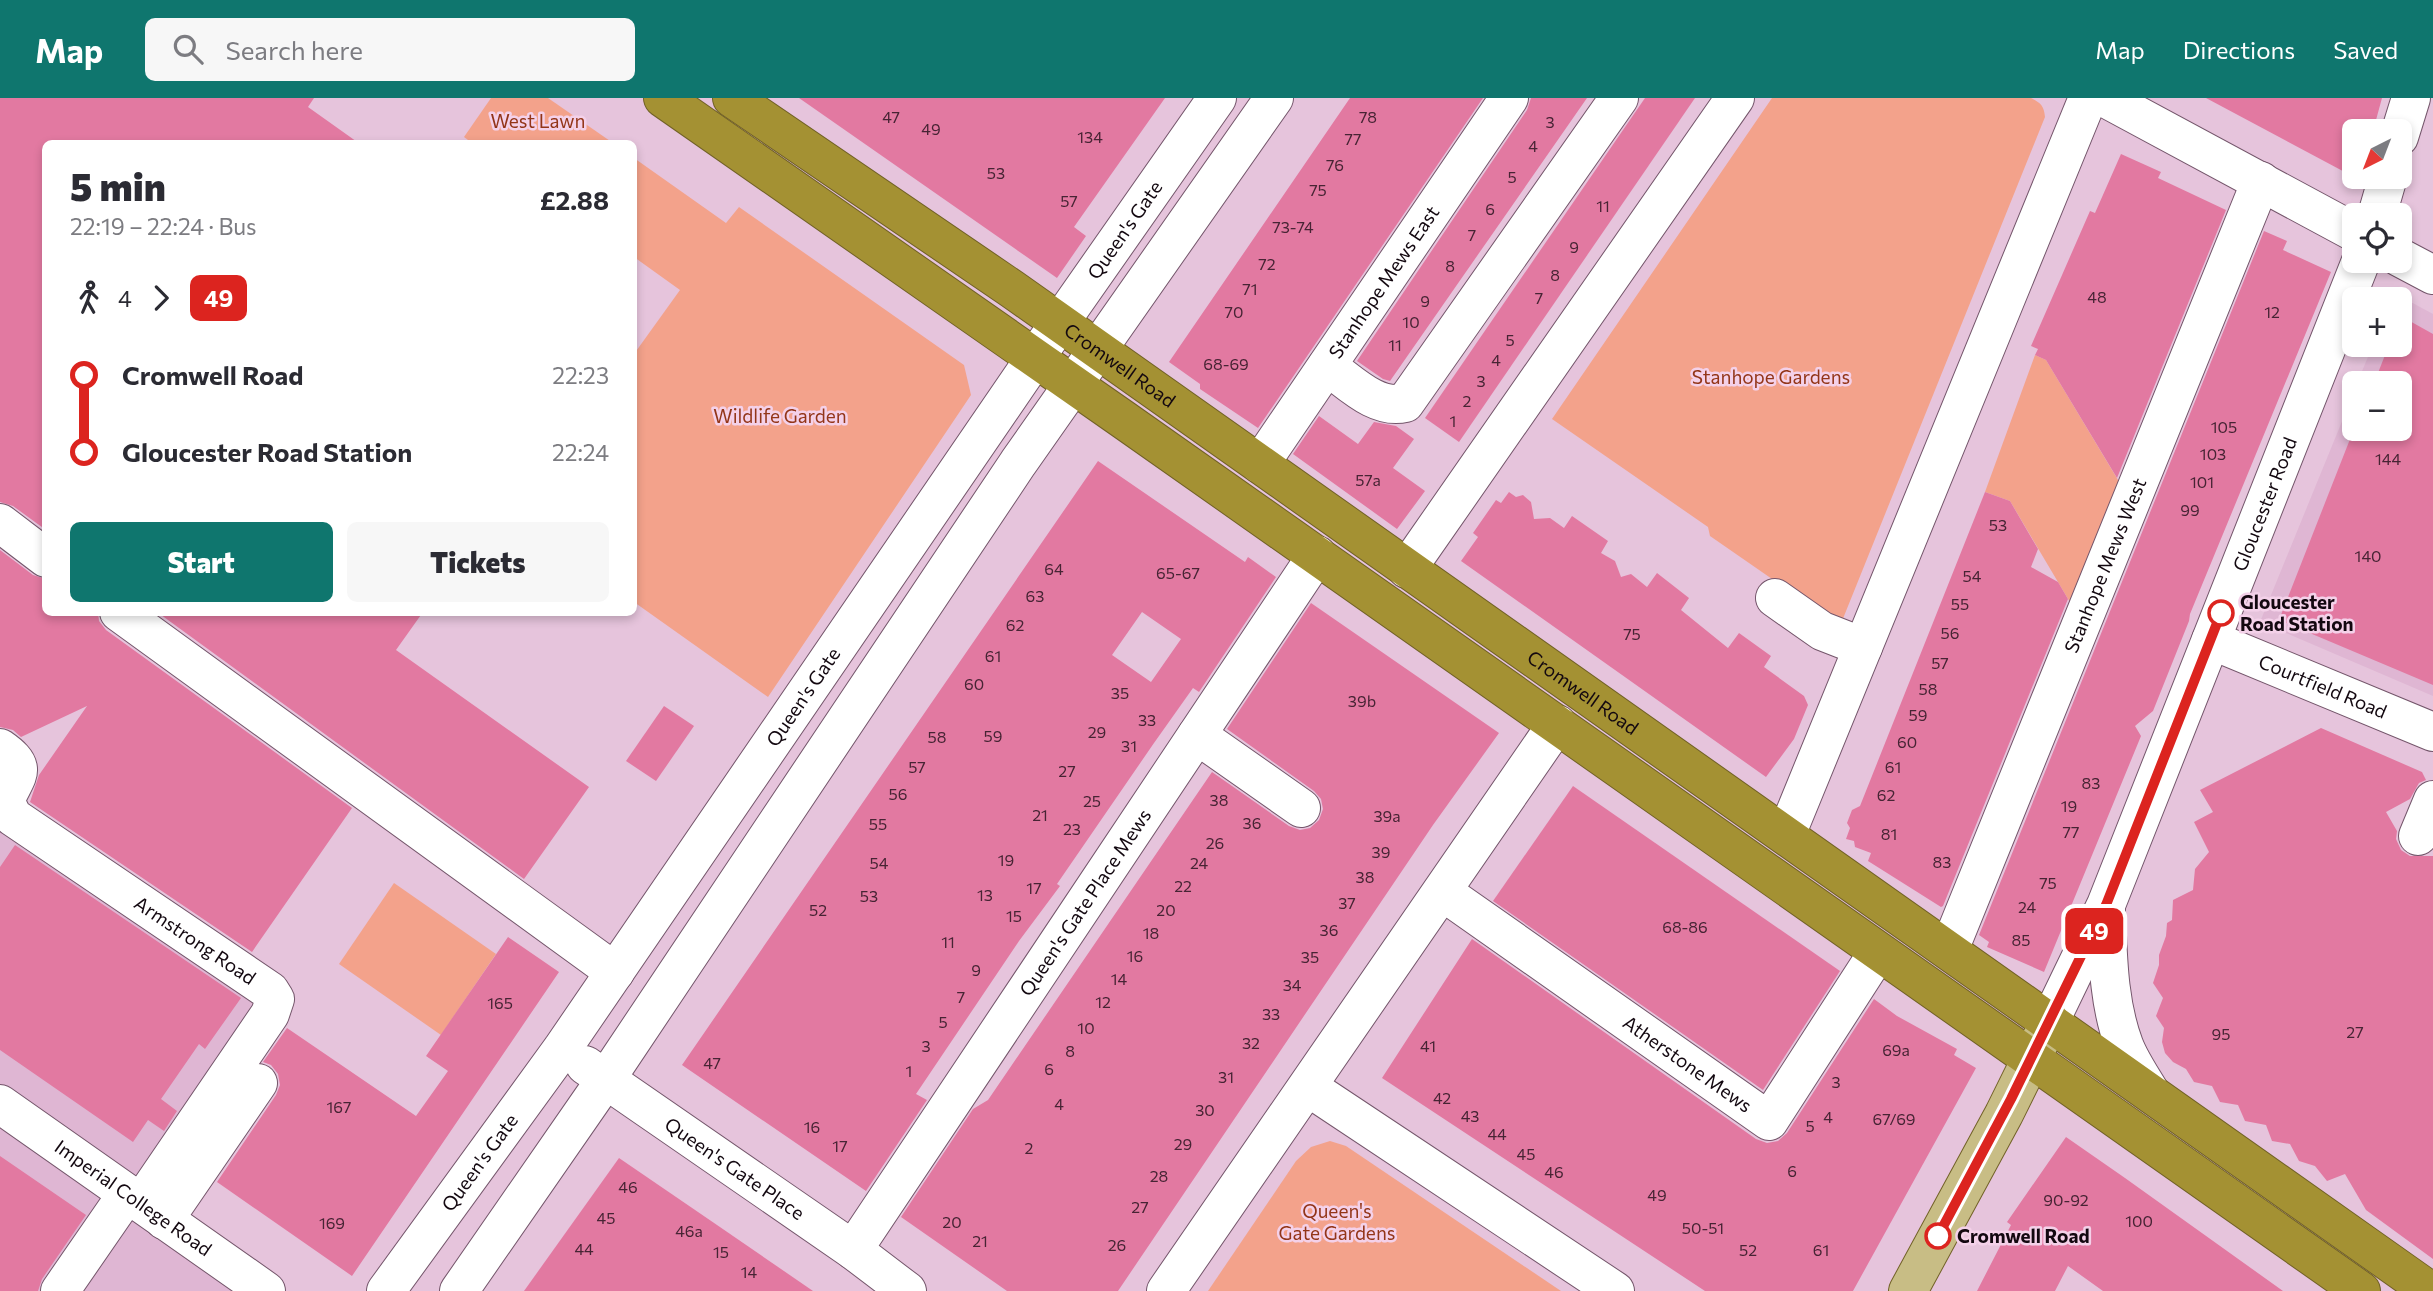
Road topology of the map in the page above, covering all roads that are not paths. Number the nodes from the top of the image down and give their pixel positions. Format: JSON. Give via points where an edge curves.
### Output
{"nodes":[{"id":1,"x":663,"y":98,"type":"edge"},
{"id":2,"x":733,"y":98,"type":"edge"},
{"id":3,"x":1217,"y":98,"type":"edge"},
{"id":4,"x":1274,"y":98,"type":"edge"},
{"id":5,"x":1509,"y":98,"type":"edge"},
{"id":6,"x":1619,"y":98,"type":"edge"},
{"id":7,"x":1735,"y":98,"type":"edge"},
{"id":8,"x":2088,"y":98,"type":"edge"},
{"id":9,"x":2105,"y":98,"type":"edge"},
{"id":10,"x":2411,"y":98,"type":"edge"},
{"id":11,"x":2405,"y":119,"type":"edge"},
{"id":12,"x":711,"y":133,"type":"junction"},
{"id":13,"x":2261,"y":181,"type":"junction"},
{"id":14,"x":2342,"y":225,"type":"edge"},
{"id":15,"x":2412,"y":264,"type":"edge"},
{"id":16,"x":2356,"y":273,"type":"edge"},
{"id":17,"x":2433,"y":275,"type":"edge"},
{"id":18,"x":1059,"y":323,"type":"junction"},
{"id":19,"x":1098,"y":351,"type":"junction"},
{"id":20,"x":1035,"y":358,"type":"junction"},
{"id":21,"x":1327,"y":366,"type":"junction"},
{"id":22,"x":1074,"y":385,"type":"junction"},
{"id":23,"x":1260,"y":464,"type":"junction"},
{"id":24,"x":0,"y":523,"type":"edge"},
{"id":25,"x":42,"y":555,"type":"edge"},
{"id":26,"x":1317,"y":555,"type":"junction"},
{"id":27,"x":1407,"y":569,"type":"junction"},
{"id":28,"x":1775,"y":598,"type":"dead end"},
{"id":29,"x":125,"y":616,"type":"edge"},
{"id":30,"x":2211,"y":640,"type":"junction"},
{"id":31,"x":1863,"y":647,"type":"junction"},
{"id":32,"x":1557,"y":724,"type":"junction"},
{"id":33,"x":2433,"y":732,"type":"edge"},
{"id":34,"x":1197,"y":735,"type":"junction"},
{"id":35,"x":0,"y":748,"type":"edge"},
{"id":36,"x":2433,"y":800,"type":"edge"},
{"id":37,"x":1301,"y":808,"type":"dead end"},
{"id":38,"x":1786,"y":835,"type":"junction"},
{"id":39,"x":2418,"y":836,"type":"dead end"},
{"id":40,"x":1443,"y":892,"type":"junction"},
{"id":41,"x":2106,"y":905,"type":"junction"},
{"id":42,"x":1949,"y":950,"type":"junction"},
{"id":43,"x":1878,"y":951,"type":"junction"},
{"id":44,"x":615,"y":972,"type":"junction"},
{"id":45,"x":2050,"y":1021,"type":"junction"},
{"id":46,"x":562,"y":1049,"type":"junction"},
{"id":47,"x":2031,"y":1059,"type":"junction"},
{"id":48,"x":606,"y":1079,"type":"junction"},
{"id":49,"x":258,"y":1083,"type":"dead end"},
{"id":50,"x":1308,"y":1087,"type":"junction"},
{"id":51,"x":2150,"y":1092,"type":"junction"},
{"id":52,"x":0,"y":1104,"type":"edge"},
{"id":53,"x":146,"y":1207,"type":"junction"},
{"id":54,"x":853,"y":1250,"type":"junction"},
{"id":55,"x":60,"y":1291,"type":"edge"},
{"id":56,"x":266,"y":1291,"type":"edge"},
{"id":57,"x":386,"y":1291,"type":"edge"},
{"id":58,"x":459,"y":1291,"type":"edge"},
{"id":59,"x":907,"y":1291,"type":"edge"},
{"id":60,"x":1166,"y":1291,"type":"edge"},
{"id":61,"x":1615,"y":1291,"type":"edge"},
{"id":62,"x":1908,"y":1291,"type":"edge"},
{"id":63,"x":2361,"y":1291,"type":"edge"},
{"id":64,"x":2430,"y":1291,"type":"edge"}],
"edges":[{"from":1,"to":12,"type":"highway"},
{"from":2,"to":12,"type":"street"},
{"from":2,"to":18,"type":"highway","name":"Cromwell Road"},
{"from":3,"to":18,"type":"street","name":"Queen's Gate"},
{"from":4,"to":19,"type":"street"},
{"from":5,"to":21,"type":"street","name":"Stanhope Mews East"},
{"from":6,"to":21,"type":"street","via":[[1405,403],[1380,403]]},
{"from":7,"to":27,"type":"street"},
{"from":8,"to":31,"type":"street"},
{"from":9,"to":13,"type":"street"},
{"from":10,"to":11,"type":"street"},
{"from":12,"to":20,"type":"highway"},
{"from":13,"to":14,"type":"street"},
{"from":13,"to":42,"type":"street","name":"Stanhope Mews West"},
{"from":15,"to":17,"type":"street"},
{"from":16,"to":30,"type":"street","name":"Gloucester Road"},
{"from":18,"to":19,"type":"highway","name":"Cromwell Road"},
{"from":18,"to":20,"type":"street","name":"Queen's Gate"},
{"from":19,"to":22,"type":"street"},
{"from":19,"to":23,"type":"highway","name":"Cromwell Road"},
{"from":20,"to":22,"type":"highway"},
{"from":20,"to":44,"type":"street","name":"Queen's Gate"},
{"from":21,"to":23,"type":"street","name":"Stanhope Mews East"},
{"from":22,"to":26,"type":"highway"},
{"from":22,"to":48,"type":"street"},
{"from":23,"to":27,"type":"highway","name":"Cromwell Road"},
{"from":24,"to":25,"type":"street"},
{"from":26,"to":32,"type":"highway"},
{"from":26,"to":34,"type":"street","name":"Queen's Gate Place Mews"},
{"from":27,"to":38,"type":"highway","name":"Cromwell Road"},
{"from":28,"to":31,"type":"street","via":[[1822,631]]},
{"from":29,"to":44,"type":"street"},
{"from":30,"to":33,"type":"street","name":"Courtfield Road"},
{"from":30,"to":41,"type":"street","name":"Gloucester Road"},
{"from":31,"to":38,"type":"street"},
{"from":32,"to":40,"type":"street"},
{"from":32,"to":43,"type":"highway"},
{"from":34,"to":37,"type":"street"},
{"from":34,"to":54,"type":"street","name":"Queen's Gate Place Mews"},
{"from":35,"to":53,"type":"street","name":"Armstrong Road","via":[[17,762],[19,770],[5,801],[13,817],[270,991],[275,999],[270,1014]]},
{"from":36,"to":39,"type":"street"},
{"from":38,"to":42,"type":"highway","name":"Cromwell Road"},
{"from":40,"to":43,"type":"street","name":"Atherstone Mews","via":[[1769,1121]]},
{"from":40,"to":50,"type":"street"},
{"from":41,"to":45,"type":"street","name":"Gloucester Road"},
{"from":41,"to":51,"type":"street","name":"Gloucester Road","via":[[2109,981],[2117,1024],[2124,1047]]},
{"from":42,"to":45,"type":"highway","name":"Cromwell Road"},
{"from":43,"to":47,"type":"highway"},
{"from":44,"to":46,"type":"street","name":"Queen's Gate"},
{"from":45,"to":47,"type":"main road","name":"Gloucester Road"},
{"from":45,"to":51,"type":"highway","name":"Cromwell Road"},
{"from":46,"to":48,"type":"street","name":"Queen's Gate Place"},
{"from":46,"to":57,"type":"street","name":"Queen's Gate"},
{"from":47,"to":62,"type":"main road","name":"Gloucester Road"},
{"from":47,"to":63,"type":"highway"},
{"from":48,"to":54,"type":"street","name":"Queen's Gate Place"},
{"from":48,"to":58,"type":"street"},
{"from":49,"to":53,"type":"street"},
{"from":50,"to":60,"type":"street"},
{"from":50,"to":61,"type":"street"},
{"from":51,"to":64,"type":"highway","name":"Cromwell Road"},
{"from":52,"to":53,"type":"street","name":"Imperial College Road"},
{"from":53,"to":55,"type":"street"},
{"from":53,"to":56,"type":"street","name":"Imperial College Road"},
{"from":54,"to":59,"type":"street","name":"Queen's Gate Place"}]}
